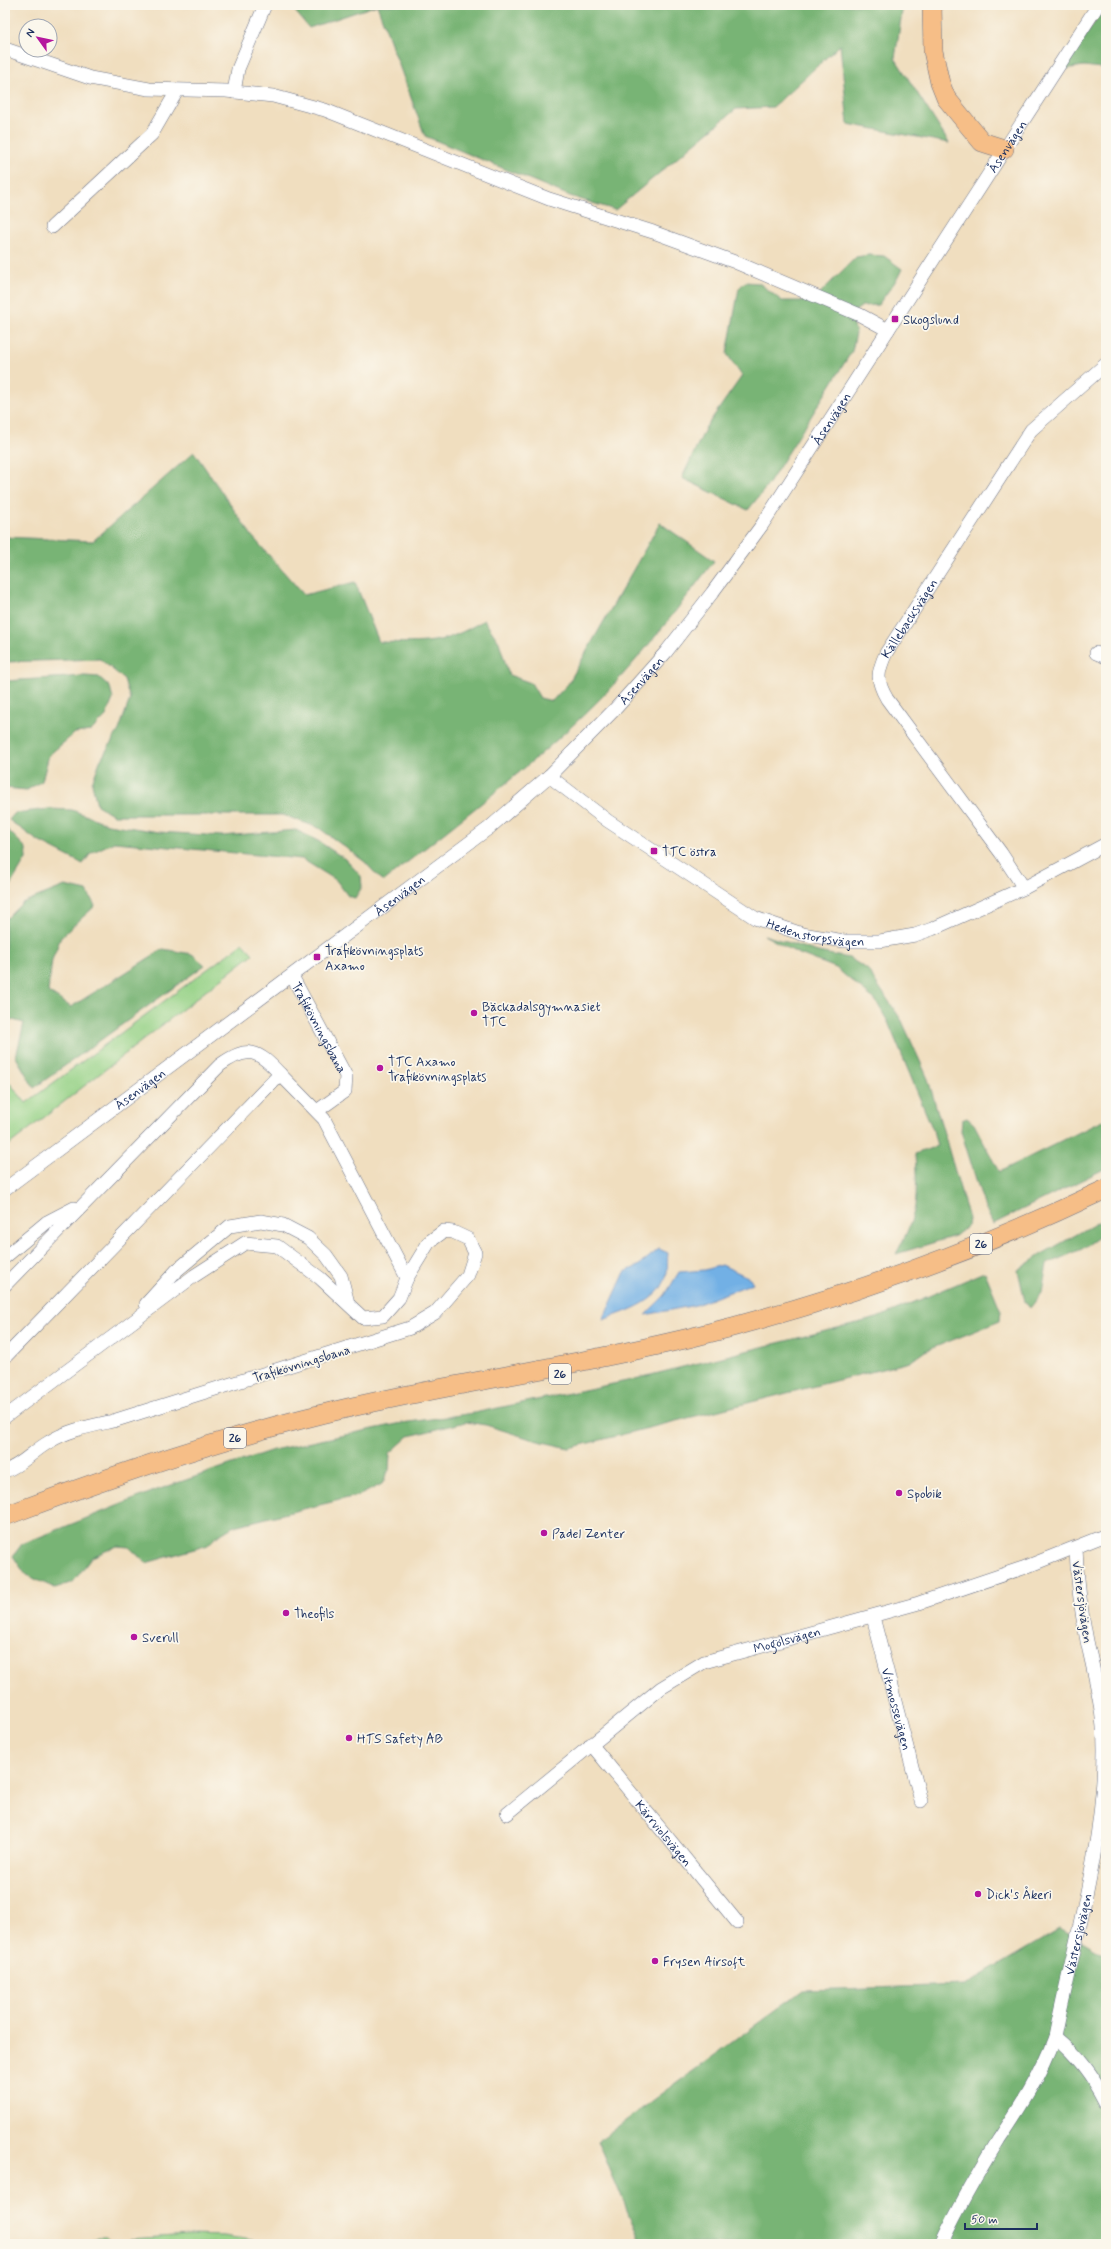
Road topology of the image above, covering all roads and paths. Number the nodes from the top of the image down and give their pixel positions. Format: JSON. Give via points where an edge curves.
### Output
{"nodes":[{"id":1,"x":266,"y":5,"type":"edge"},
{"id":2,"x":932,"y":5,"type":"edge"},
{"id":3,"x":1098,"y":5,"type":"edge"},
{"id":4,"x":5,"y":49,"type":"edge"},
{"id":5,"x":177,"y":91,"type":"junction"},
{"id":6,"x":234,"y":92,"type":"junction"},
{"id":7,"x":1004,"y":149,"type":"junction"},
{"id":8,"x":52,"y":227,"type":"dead end"},
{"id":9,"x":888,"y":330,"type":"junction"},
{"id":10,"x":1106,"y":364,"type":"edge"},
{"id":11,"x":549,"y":776,"type":"junction"},
{"id":12,"x":1106,"y":844,"type":"edge"},
{"id":13,"x":1024,"y":888,"type":"junction"},
{"id":14,"x":292,"y":976,"type":"junction"},
{"id":15,"x":280,"y":1074,"type":"junction"},
{"id":16,"x":317,"y":1111,"type":"junction"},
{"id":17,"x":5,"y":1189,"type":"edge"},
{"id":18,"x":1106,"y":1189,"type":"edge"},
{"id":19,"x":1106,"y":1198,"type":"edge"},
{"id":20,"x":85,"y":1203,"type":"junction"},
{"id":21,"x":5,"y":1257,"type":"edge"},
{"id":22,"x":407,"y":1278,"type":"junction"},
{"id":23,"x":5,"y":1285,"type":"edge"},
{"id":24,"x":348,"y":1303,"type":"junction"},
{"id":25,"x":126,"y":1326,"type":"junction"},
{"id":26,"x":5,"y":1357,"type":"edge"},
{"id":27,"x":5,"y":1417,"type":"edge"},
{"id":28,"x":5,"y":1471,"type":"edge"},
{"id":29,"x":5,"y":1516,"type":"edge"},
{"id":30,"x":5,"y":1524,"type":"edge"},
{"id":31,"x":1106,"y":1535,"type":"edge"},
{"id":32,"x":1076,"y":1548,"type":"junction"},
{"id":33,"x":873,"y":1617,"type":"junction"},
{"id":34,"x":590,"y":1744,"type":"junction"},
{"id":35,"x":921,"y":1801,"type":"dead end"},
{"id":36,"x":506,"y":1814,"type":"dead end"},
{"id":37,"x":737,"y":1922,"type":"dead end"},
{"id":38,"x":1055,"y":2037,"type":"junction"},
{"id":39,"x":1106,"y":2102,"type":"edge"},
{"id":40,"x":941,"y":2244,"type":"edge"}],
"edges":[{"from":1,"to":6,"type":"street","via":[[238,69]]},
{"from":2,"to":7,"type":"highway","via":[[931,37],[940,83],[946,98],[986,145]]},
{"from":3,"to":7,"type":"street","name":"Åsenvägen"},
{"from":4,"to":5,"type":"street","via":[[90,78],[149,89]]},
{"from":5,"to":6,"type":"street"},
{"from":5,"to":8,"type":"street","via":[[152,134]]},
{"from":6,"to":9,"type":"street","via":[[273,96],[325,110],[549,199],[653,232],[735,262],[860,314]]},
{"from":7,"to":9,"type":"street","name":"Åsenvägen"},
{"from":9,"to":11,"type":"street","name":"Åsenvägen","via":[[762,525],[712,594],[666,652],[617,707]]},
{"from":10,"to":13,"type":"street","name":"Källebacksvägen","via":[[1031,430],[886,653],[878,671],[880,688],[886,699]]},
{"from":11,"to":13,"type":"street","name":"Hedenstorpsvägen","via":[[608,821],[755,918],[802,934],[844,940],[880,941],[904,937],[947,923]]},
{"from":11,"to":14,"type":"street","name":"Åsenvägen","via":[[489,828]]},
{"from":12,"to":13,"type":"street","name":"Hedenstorpsvägen"},
{"from":14,"to":16,"type":"street","name":"Trafikövningsbana","via":[[346,1076],[345,1091]]},
{"from":14,"to":17,"type":"street","name":"Åsenvägen"},
{"from":15,"to":16,"type":"street"},
{"from":15,"to":20,"type":"street","via":[[267,1060],[251,1052],[235,1054],[220,1065]]},
{"from":15,"to":26,"type":"street"},
{"from":16,"to":22,"type":"street","via":[[324,1119]]},
{"from":18,"to":29,"type":"highway","number":"26","via":[[1006,1234],[916,1269],[760,1319],[631,1351],[302,1419],[108,1477]]},
{"from":19,"to":30,"type":"highway","number":"26","via":[[963,1262],[758,1328],[633,1360],[304,1426],[104,1486]]},
{"from":20,"to":21,"type":"street","via":[[47,1222]]},
{"from":20,"to":23,"type":"street"},
{"from":22,"to":24,"type":"street","name":"Trafikövningsbana","via":[[399,1298],[383,1316],[363,1318]]},
{"from":22,"to":28,"type":"street","name":"Trafikövningsbana","via":[[429,1242],[444,1231],[468,1239],[475,1253],[468,1275],[434,1313],[410,1328],[114,1421],[72,1431],[48,1442],[15,1468]]},
{"from":24,"to":25,"type":"street","name":"Trafikövningsbana","via":[[277,1246],[245,1243],[194,1276]]},
{"from":24,"to":25,"type":"street","name":"Trafikövningsbana","via":[[341,1276],[313,1242],[283,1225],[261,1221],[230,1226],[176,1271]]},
{"from":25,"to":27,"type":"street","name":"Trafikövningsbana"},
{"from":31,"to":32,"type":"street","name":"Mogölsvägen"},
{"from":32,"to":33,"type":"street","name":"Mogölsvägen"},
{"from":32,"to":38,"type":"street","name":"Västersjövägen","via":[[1087,1639],[1102,1710],[1104,1749],[1090,1877]]},
{"from":33,"to":34,"type":"street","name":"Mogölsvägen","via":[[704,1662],[661,1688]]},
{"from":33,"to":35,"type":"street","name":"Vitmossevägen"},
{"from":34,"to":36,"type":"street","name":"Mogölsvägen"},
{"from":34,"to":37,"type":"street","name":"Kärrviolsvägen"},
{"from":38,"to":39,"type":"street","via":[[1069,2048]]},
{"from":38,"to":40,"type":"street","name":"Västersjövägen","via":[[1030,2093],[975,2179]]}]}
